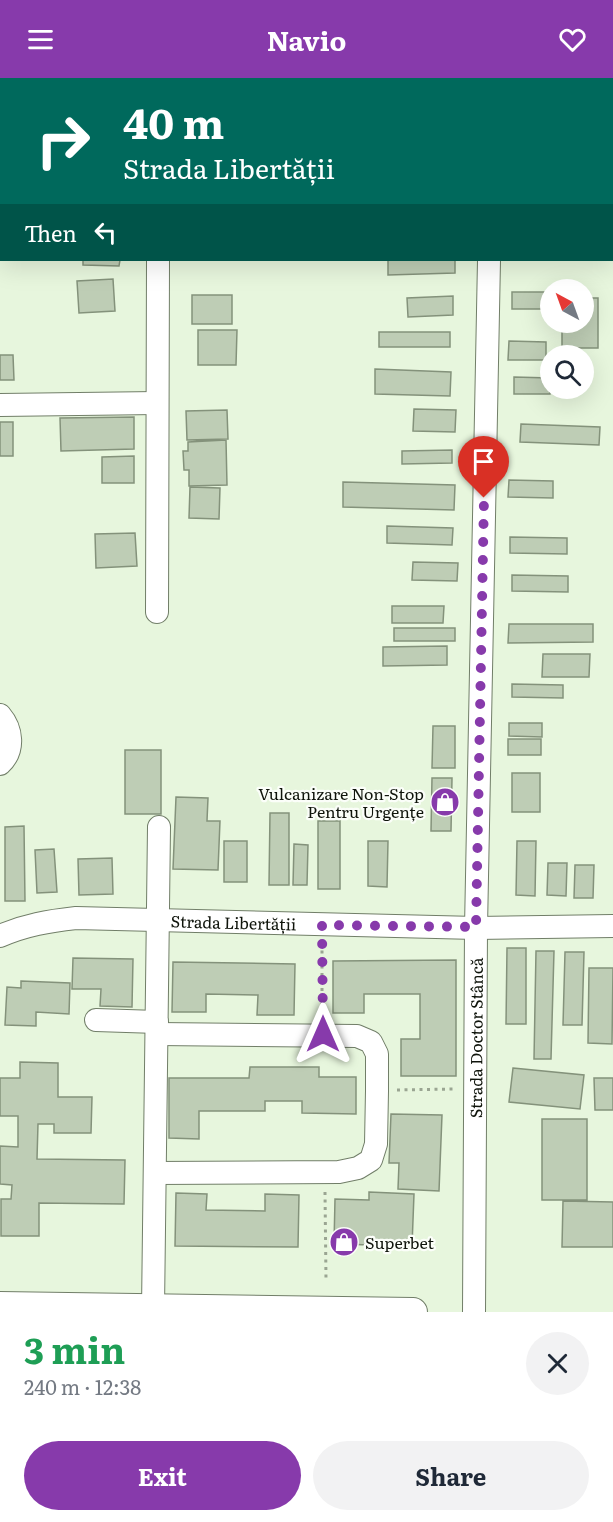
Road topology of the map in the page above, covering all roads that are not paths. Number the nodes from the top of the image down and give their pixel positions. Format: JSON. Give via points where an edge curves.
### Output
{"nodes":[{"id":1,"x":158,"y":261,"type":"edge"},
{"id":2,"x":489,"y":261,"type":"edge"},
{"id":3,"x":157,"y":403,"type":"junction"},
{"id":4,"x":0,"y":405,"type":"edge"},
{"id":5,"x":157,"y":612,"type":"dead end"},
{"id":6,"x":0,"y":715,"type":"edge"},
{"id":7,"x":0,"y":764,"type":"edge"},
{"id":8,"x":159,"y":827,"type":"dead end"},
{"id":9,"x":158,"y":920,"type":"junction"},
{"id":10,"x":613,"y":926,"type":"edge"},
{"id":11,"x":476,"y":927,"type":"junction"},
{"id":12,"x":0,"y":936,"type":"edge"},
{"id":13,"x":96,"y":1020,"type":"dead end"},
{"id":14,"x":157,"y":1028,"type":"junction"},
{"id":15,"x":155,"y":1173,"type":"junction"},
{"id":16,"x":0,"y":1306,"type":"edge"},
{"id":17,"x":153,"y":1309,"type":"junction"},
{"id":18,"x":39,"y":1310,"type":"edge"},
{"id":19,"x":315,"y":1311,"type":"edge"},
{"id":20,"x":413,"y":1312,"type":"edge"},
{"id":21,"x":474,"y":1312,"type":"edge"}],
"edges":[{"from":1,"to":3,"type":"street"},
{"from":2,"to":11,"type":"street","name":"Strada Doctor Stâncă"},
{"from":3,"to":4,"type":"street"},
{"from":3,"to":5,"type":"street"},
{"from":6,"to":7,"type":"street","via":[[11,737],[6,759]]},
{"from":8,"to":9,"type":"street"},
{"from":9,"to":11,"type":"street","name":"Strada Libertății"},
{"from":9,"to":12,"type":"street","name":"Strada Libertății","via":[[56,920],[17,928]]},
{"from":9,"to":14,"type":"street"},
{"from":10,"to":11,"type":"street","name":"Strada Libertății"},
{"from":11,"to":21,"type":"street","name":"Strada Doctor Stâncă"},
{"from":13,"to":14,"type":"street"},
{"from":14,"to":15,"type":"street"},
{"from":14,"to":15,"type":"street","via":[[357,1036],[371,1042],[376,1054],[377,1091],[376,1144],[371,1160],[358,1168],[324,1172]]},
{"from":15,"to":17,"type":"street"},
{"from":16,"to":18,"type":"main road"},
{"from":17,"to":18,"type":"main road"},
{"from":17,"to":19,"type":"main road"},
{"from":19,"to":20,"type":"main road"}]}
